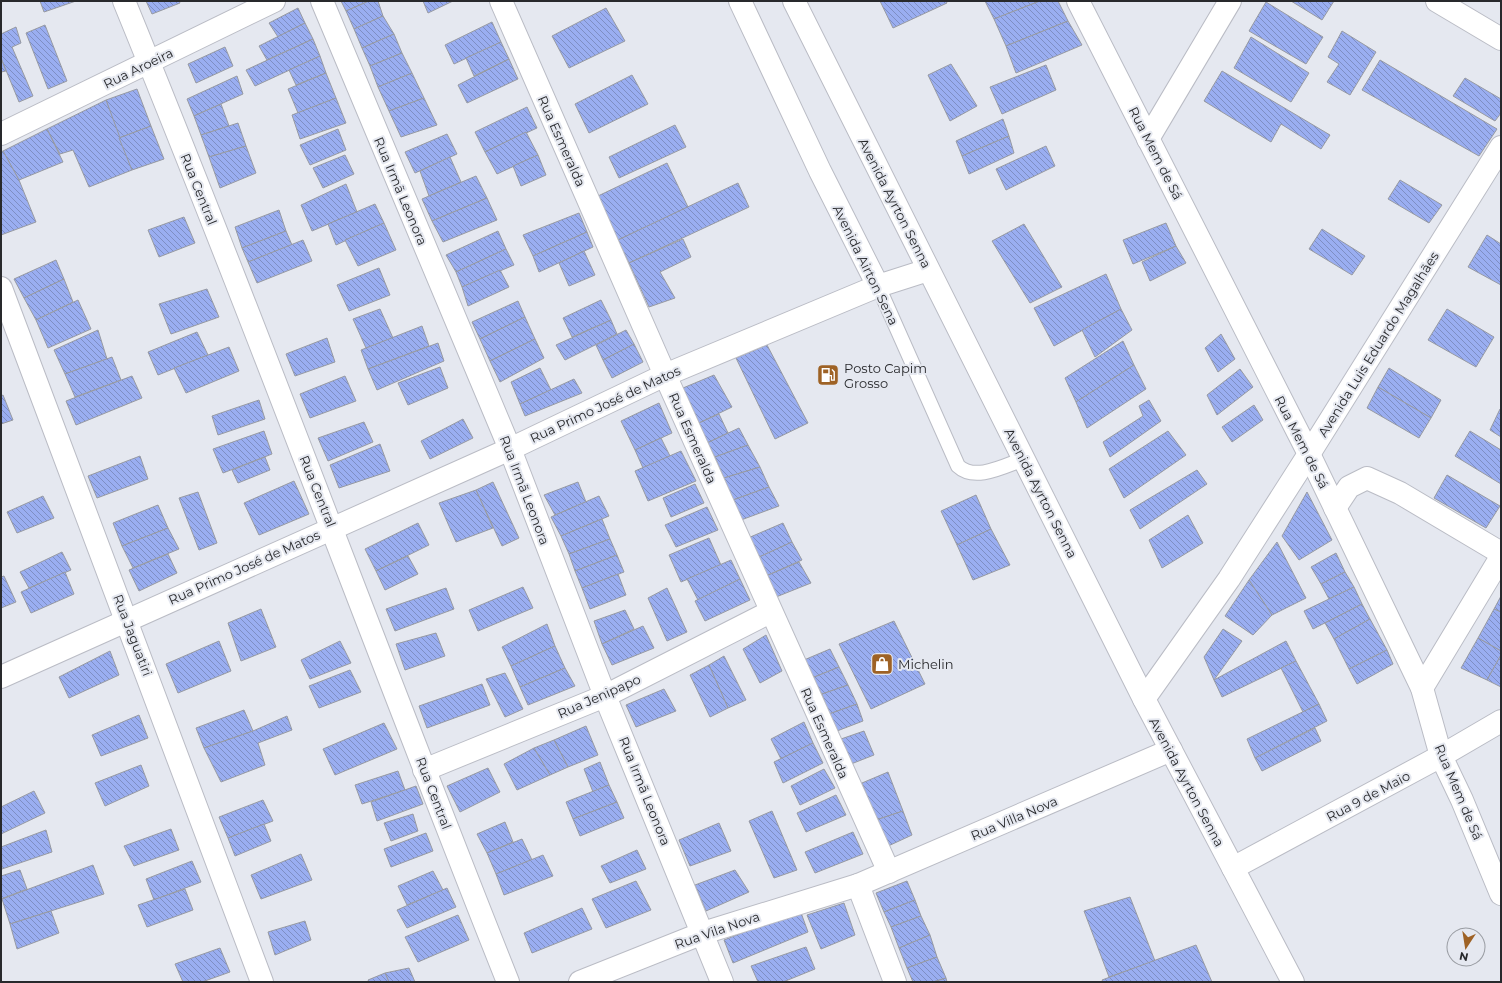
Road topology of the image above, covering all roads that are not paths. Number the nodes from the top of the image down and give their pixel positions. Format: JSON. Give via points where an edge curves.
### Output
{"nodes":[{"id":1,"x":124,"y":1,"type":"edge"},
{"id":2,"x":274,"y":1,"type":"edge"},
{"id":3,"x":322,"y":1,"type":"edge"},
{"id":4,"x":501,"y":1,"type":"edge"},
{"id":5,"x":740,"y":1,"type":"edge"},
{"id":6,"x":794,"y":1,"type":"edge"},
{"id":7,"x":1078,"y":1,"type":"edge"},
{"id":8,"x":1230,"y":1,"type":"edge"},
{"id":9,"x":1436,"y":1,"type":"edge"},
{"id":10,"x":1501,"y":39,"type":"edge"},
{"id":11,"x":149,"y":62,"type":"junction"},
{"id":12,"x":1,"y":134,"type":"edge"},
{"id":13,"x":1148,"y":139,"type":"junction"},
{"id":14,"x":1501,"y":147,"type":"edge"},
{"id":15,"x":928,"y":270,"type":"junction"},
{"id":16,"x":878,"y":286,"type":"junction"},
{"id":17,"x":1,"y":288,"type":"edge"},
{"id":18,"x":665,"y":375,"type":"junction"},
{"id":19,"x":510,"y":449,"type":"junction"},
{"id":20,"x":1309,"y":454,"type":"junction"},
{"id":21,"x":1024,"y":459,"type":"junction"},
{"id":22,"x":1335,"y":508,"type":"junction"},
{"id":23,"x":333,"y":527,"type":"junction"},
{"id":24,"x":1501,"y":553,"type":"edge"},
{"id":25,"x":1501,"y":557,"type":"edge"},
{"id":26,"x":770,"y":612,"type":"junction"},
{"id":27,"x":127,"y":620,"type":"junction"},
{"id":28,"x":1,"y":677,"type":"edge"},
{"id":29,"x":1422,"y":688,"type":"junction"},
{"id":30,"x":605,"y":696,"type":"junction"},
{"id":31,"x":1144,"y":698,"type":"junction"},
{"id":32,"x":1501,"y":721,"type":"edge"},
{"id":33,"x":1171,"y":750,"type":"junction"},
{"id":34,"x":1441,"y":756,"type":"junction"},
{"id":35,"x":424,"y":770,"type":"junction"},
{"id":36,"x":1233,"y":868,"type":"junction"},
{"id":37,"x":889,"y":872,"type":"junction"},
{"id":38,"x":1499,"y":882,"type":"edge"},
{"id":39,"x":858,"y":885,"type":"junction"},
{"id":40,"x":703,"y":933,"type":"junction"},
{"id":41,"x":262,"y":982,"type":"edge"},
{"id":42,"x":508,"y":982,"type":"edge"},
{"id":43,"x":580,"y":982,"type":"edge"},
{"id":44,"x":722,"y":982,"type":"edge"},
{"id":45,"x":895,"y":982,"type":"edge"},
{"id":46,"x":1293,"y":982,"type":"edge"}],
"edges":[{"from":1,"to":11,"type":"main road","name":"Rua Central"},
{"from":2,"to":11,"type":"main road","name":"Rua Aroeira"},
{"from":3,"to":19,"type":"main road","name":"Rua Irmã Leonora"},
{"from":4,"to":18,"type":"main road","name":"Rua Esmeralda"},
{"from":5,"to":16,"type":"main road","name":"Avenida Airton Sena","via":[[820,171]]},
{"from":6,"to":15,"type":"main road","name":"Avenida Ayrton Senna"},
{"from":7,"to":13,"type":"main road","name":"Rua Mem de Sá"},
{"from":8,"to":13,"type":"main road"},
{"from":9,"to":10,"type":"main road"},
{"from":11,"to":12,"type":"main road","name":"Rua Aroeira"},
{"from":11,"to":23,"type":"main road","name":"Rua Central"},
{"from":13,"to":20,"type":"main road","name":"Rua Mem de Sá"},
{"from":14,"to":20,"type":"main road","name":"Avenida Luis Eduardo Magalhães"},
{"from":15,"to":16,"type":"main road","name":"Rua Primo José de Matos"},
{"from":15,"to":21,"type":"main road","name":"Avenida Ayrton Senna"},
{"from":16,"to":18,"type":"main road","name":"Rua Primo José de Matos"},
{"from":16,"to":21,"type":"lane","name":"Avenida Airton Sena","via":[[958,466],[964,472],[976,474]]},
{"from":17,"to":27,"type":"main road","name":"Rua Jaguatiri"},
{"from":18,"to":19,"type":"main road","name":"Rua Primo José de Matos"},
{"from":18,"to":26,"type":"main road","name":"Rua Esmeralda"},
{"from":19,"to":23,"type":"main road","name":"Rua Primo José de Matos"},
{"from":19,"to":30,"type":"main road","name":"Rua Irmã Leonora"},
{"from":20,"to":22,"type":"main road","name":"Rua Mem de Sá"},
{"from":20,"to":31,"type":"main road","name":"Avenida Luis Eduardo Magalhães","via":[[1229,579]]},
{"from":21,"to":31,"type":"main road","name":"Avenida Ayrton Senna"},
{"from":22,"to":24,"type":"main road","via":[[1349,487],[1367,478],[1400,493]]},
{"from":22,"to":29,"type":"main road","name":"Rua Mem de Sá"},
{"from":23,"to":27,"type":"main road","name":"Rua Primo José de Matos"},
{"from":23,"to":35,"type":"main road","name":"Rua Central"},
{"from":25,"to":29,"type":"main road"},
{"from":26,"to":30,"type":"main road","name":"Rua Jenipapo"},
{"from":26,"to":37,"type":"main road","name":"Rua Esmeralda"},
{"from":27,"to":28,"type":"main road","name":"Rua Primo José de Matos"},
{"from":27,"to":41,"type":"main road","name":"Rua Jaguatiri"},
{"from":29,"to":34,"type":"main road","name":"Rua Mem de Sá"},
{"from":30,"to":35,"type":"main road","name":"Rua Jenipapo"},
{"from":30,"to":40,"type":"main road","name":"Rua Irmã Leonora"},
{"from":31,"to":33,"type":"main road","name":"Avenida Ayrton Senna"},
{"from":32,"to":34,"type":"main road","name":"Rua 9 de Maio"},
{"from":33,"to":36,"type":"main road","name":"Avenida Ayrton Senna"},
{"from":33,"to":37,"type":"main road","name":"Rua Villa Nova"},
{"from":34,"to":36,"type":"main road","name":"Rua 9 de Maio"},
{"from":34,"to":38,"type":"main road","name":"Rua Mem de Sá"},
{"from":35,"to":42,"type":"main road","name":"Rua Central"},
{"from":36,"to":46,"type":"main road","name":"Avenida Ayrton Senna"},
{"from":37,"to":39,"type":"main road","name":"Rua Villa Nova"},
{"from":39,"to":40,"type":"main road","name":"Rua Vila Nova"},
{"from":39,"to":45,"type":"main road"},
{"from":40,"to":43,"type":"main road","name":"Rua Vila Nova"},
{"from":40,"to":44,"type":"main road","name":"Rua Irmã Leonora"}]}
